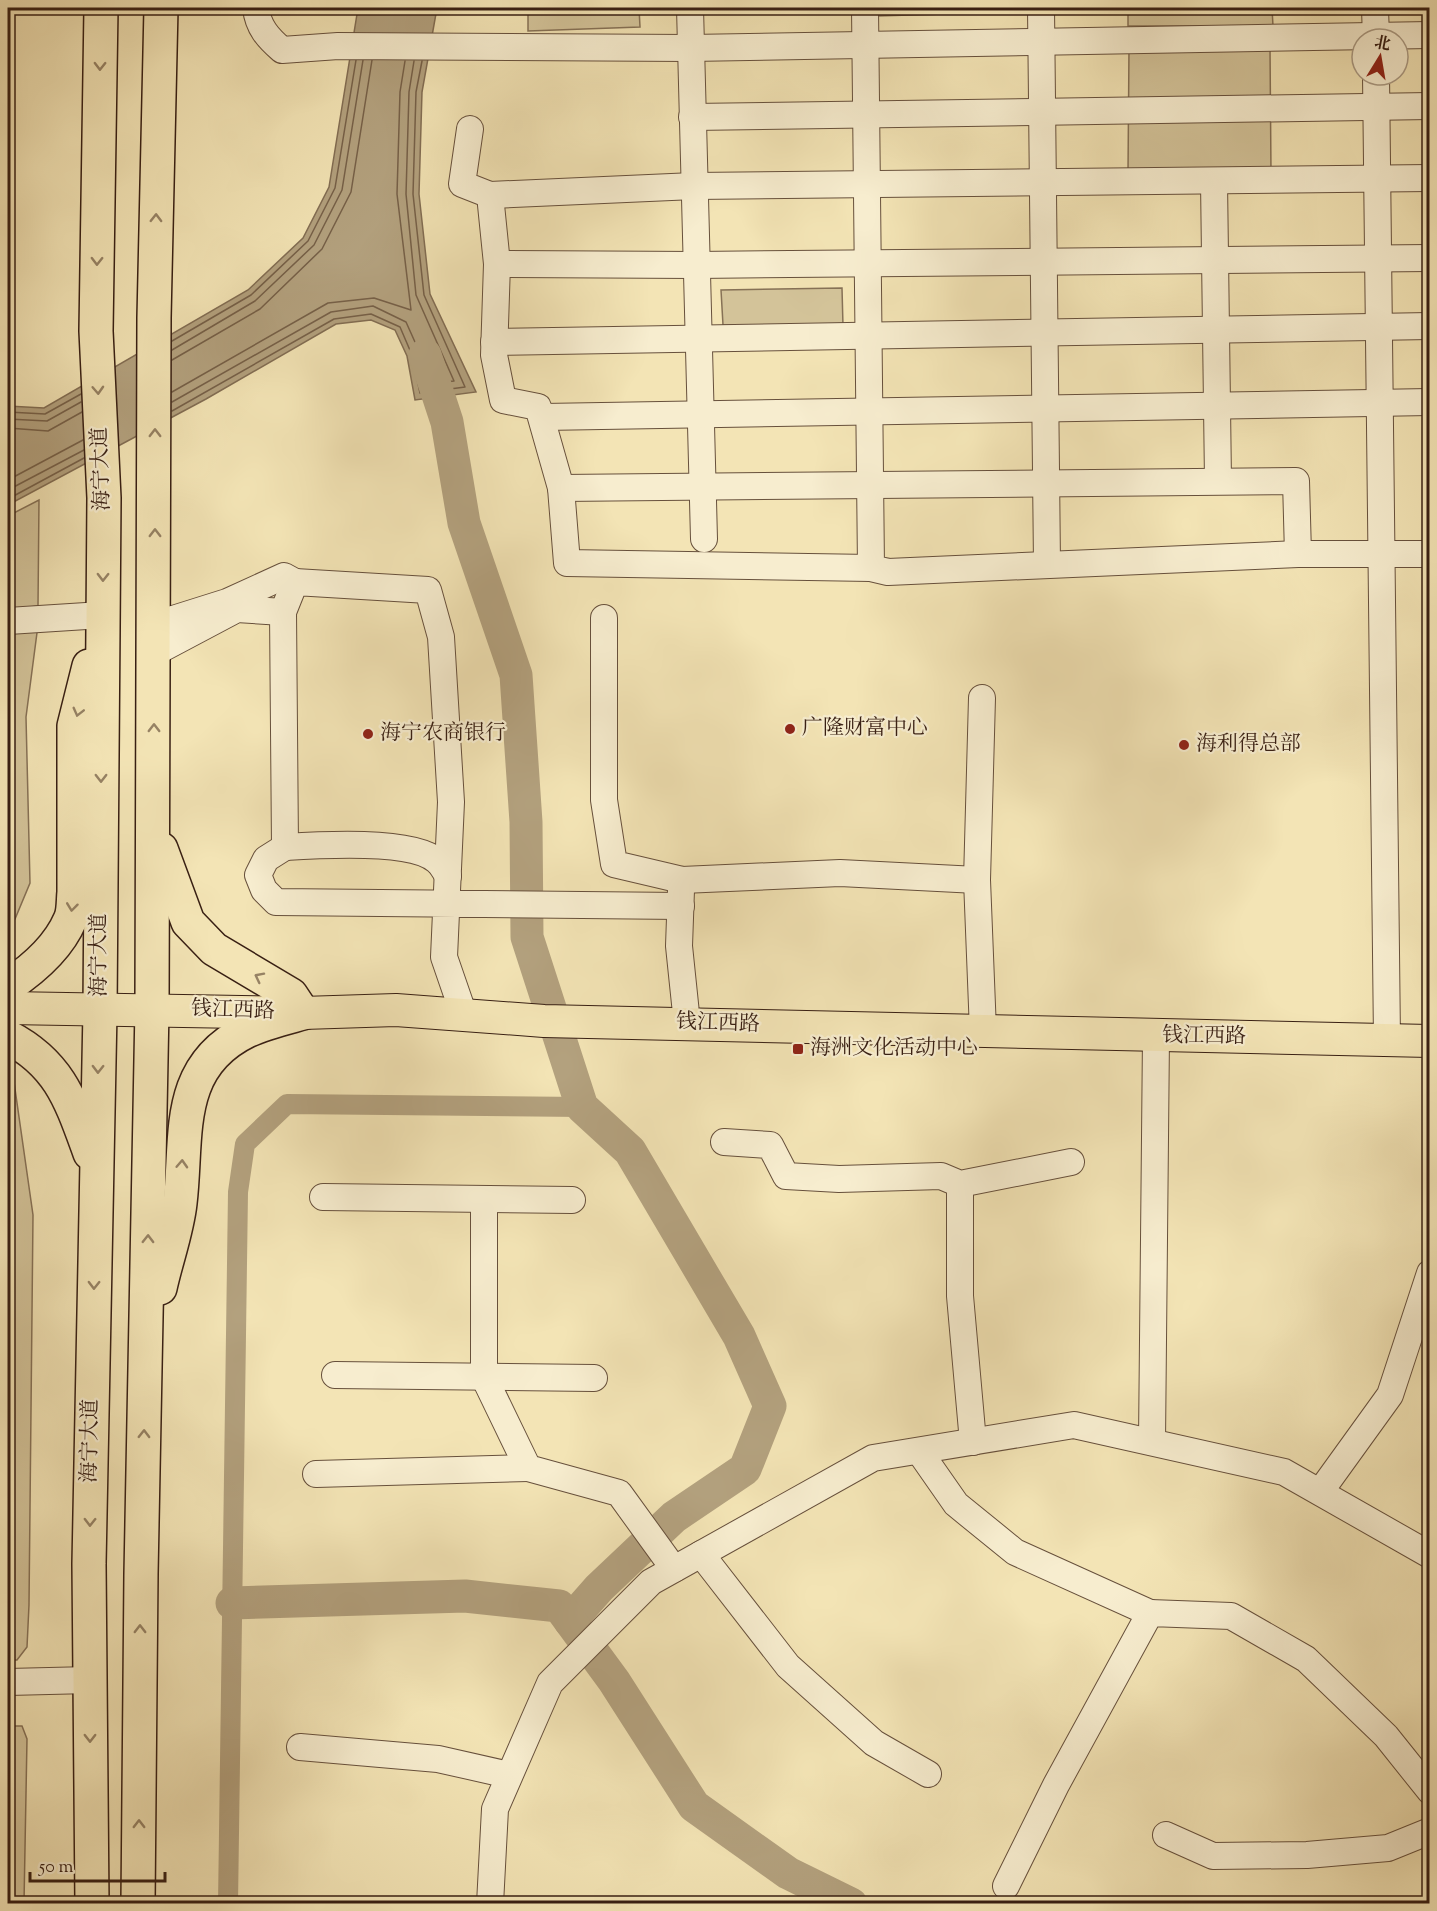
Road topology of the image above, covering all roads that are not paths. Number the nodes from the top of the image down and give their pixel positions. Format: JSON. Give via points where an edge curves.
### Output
{"nodes":[{"id":1,"x":101,"y":8,"type":"edge"},
{"id":2,"x":160,"y":8,"type":"edge"},
{"id":3,"x":256,"y":8,"type":"edge"},
{"id":4,"x":690,"y":8,"type":"edge"},
{"id":5,"x":865,"y":8,"type":"edge"},
{"id":6,"x":1041,"y":8,"type":"edge"},
{"id":7,"x":1376,"y":8,"type":"edge"},
{"id":8,"x":1376,"y":27,"type":"edge"},
{"id":9,"x":1430,"y":35,"type":"edge"},
{"id":10,"x":1410,"y":36,"type":"edge"},
{"id":11,"x":1350,"y":38,"type":"edge"},
{"id":12,"x":1041,"y":41,"type":"junction"},
{"id":13,"x":866,"y":44,"type":"junction"},
{"id":14,"x":690,"y":48,"type":"junction"},
{"id":15,"x":1376,"y":87,"type":"edge"},
{"id":16,"x":1430,"y":106,"type":"edge"},
{"id":17,"x":1376,"y":107,"type":"junction"},
{"id":18,"x":1042,"y":112,"type":"junction"},
{"id":19,"x":866,"y":114,"type":"junction"},
{"id":20,"x":692,"y":117,"type":"junction"},
{"id":21,"x":470,"y":129,"type":"dead end"},
{"id":22,"x":1430,"y":178,"type":"edge"},
{"id":23,"x":1377,"y":179,"type":"junction"},
{"id":24,"x":1214,"y":181,"type":"junction"},
{"id":25,"x":1043,"y":182,"type":"junction"},
{"id":26,"x":867,"y":184,"type":"junction"},
{"id":27,"x":694,"y":186,"type":"junction"},
{"id":28,"x":489,"y":195,"type":"junction"},
{"id":29,"x":1430,"y":258,"type":"edge"},
{"id":30,"x":1377,"y":259,"type":"junction"},
{"id":31,"x":1215,"y":260,"type":"junction"},
{"id":32,"x":1044,"y":262,"type":"junction"},
{"id":33,"x":868,"y":263,"type":"junction"},
{"id":34,"x":496,"y":264,"type":"junction"},
{"id":35,"x":696,"y":265,"type":"junction"},
{"id":36,"x":1378,"y":326,"type":"junction"},
{"id":37,"x":1430,"y":326,"type":"edge"},
{"id":38,"x":1216,"y":330,"type":"junction"},
{"id":39,"x":1044,"y":333,"type":"junction"},
{"id":40,"x":698,"y":337,"type":"junction"},
{"id":41,"x":869,"y":337,"type":"junction"},
{"id":42,"x":494,"y":342,"type":"junction"},
{"id":43,"x":1430,"y":402,"type":"edge"},
{"id":44,"x":1379,"y":403,"type":"junction"},
{"id":45,"x":1217,"y":405,"type":"junction"},
{"id":46,"x":1045,"y":409,"type":"junction"},
{"id":47,"x":870,"y":412,"type":"junction"},
{"id":48,"x":700,"y":415,"type":"junction"},
{"id":49,"x":543,"y":417,"type":"junction"},
{"id":50,"x":1218,"y":482,"type":"junction"},
{"id":51,"x":1046,"y":483,"type":"junction"},
{"id":52,"x":870,"y":484,"type":"junction"},
{"id":53,"x":702,"y":487,"type":"junction"},
{"id":54,"x":561,"y":488,"type":"junction"},
{"id":55,"x":704,"y":539,"type":"dead end"},
{"id":56,"x":1298,"y":554,"type":"junction"},
{"id":57,"x":1430,"y":554,"type":"edge"},
{"id":58,"x":1380,"y":555,"type":"junction"},
{"id":59,"x":1047,"y":564,"type":"junction"},
{"id":60,"x":871,"y":568,"type":"junction"},
{"id":61,"x":295,"y":582,"type":"junction"},
{"id":62,"x":283,"y":612,"type":"junction"},
{"id":63,"x":102,"y":615,"type":"junction"},
{"id":64,"x":604,"y":618,"type":"dead end"},
{"id":65,"x":8,"y":621,"type":"edge"},
{"id":66,"x":154,"y":639,"type":"junction"},
{"id":67,"x":982,"y":698,"type":"dead end"},
{"id":68,"x":153,"y":828,"type":"junction"},
{"id":69,"x":285,"y":847,"type":"junction"},
{"id":70,"x":448,"y":876,"type":"junction"},
{"id":71,"x":682,"y":880,"type":"junction"},
{"id":72,"x":977,"y":880,"type":"junction"},
{"id":73,"x":447,"y":903,"type":"junction"},
{"id":74,"x":681,"y":906,"type":"junction"},
{"id":75,"x":8,"y":986,"type":"edge"},
{"id":76,"x":8,"y":1008,"type":"edge"},
{"id":77,"x":152,"y":1008,"type":"junction"},
{"id":78,"x":100,"y":1011,"type":"junction"},
{"id":79,"x":303,"y":1012,"type":"junction"},
{"id":80,"x":464,"y":1015,"type":"junction"},
{"id":81,"x":687,"y":1023,"type":"junction"},
{"id":82,"x":983,"y":1031,"type":"junction"},
{"id":83,"x":1156,"y":1036,"type":"junction"},
{"id":84,"x":8,"y":1037,"type":"edge"},
{"id":85,"x":1387,"y":1040,"type":"junction"},
{"id":86,"x":1430,"y":1041,"type":"edge"},
{"id":87,"x":724,"y":1142,"type":"dead end"},
{"id":88,"x":1071,"y":1162,"type":"dead end"},
{"id":89,"x":97,"y":1171,"type":"junction"},
{"id":90,"x":960,"y":1184,"type":"junction"},
{"id":91,"x":323,"y":1197,"type":"dead end"},
{"id":92,"x":484,"y":1199,"type":"junction"},
{"id":93,"x":572,"y":1200,"type":"dead end"},
{"id":94,"x":1430,"y":1273,"type":"edge"},
{"id":95,"x":145,"y":1345,"type":"junction"},
{"id":96,"x":335,"y":1375,"type":"dead end"},
{"id":97,"x":484,"y":1377,"type":"junction"},
{"id":98,"x":594,"y":1378,"type":"dead end"},
{"id":99,"x":973,"y":1442,"type":"junction"},
{"id":100,"x":1152,"y":1442,"type":"junction"},
{"id":101,"x":919,"y":1451,"type":"junction"},
{"id":102,"x":528,"y":1468,"type":"junction"},
{"id":103,"x":316,"y":1474,"type":"dead end"},
{"id":104,"x":1320,"y":1492,"type":"junction"},
{"id":105,"x":701,"y":1554,"type":"junction"},
{"id":106,"x":1430,"y":1555,"type":"edge"},
{"id":107,"x":673,"y":1569,"type":"junction"},
{"id":108,"x":1150,"y":1613,"type":"junction"},
{"id":109,"x":8,"y":1682,"type":"edge"},
{"id":110,"x":90,"y":1685,"type":"junction"},
{"id":111,"x":8,"y":1692,"type":"edge"},
{"id":112,"x":300,"y":1747,"type":"dead end"},
{"id":113,"x":928,"y":1774,"type":"dead end"},
{"id":114,"x":509,"y":1775,"type":"junction"},
{"id":115,"x":1430,"y":1791,"type":"edge"},
{"id":116,"x":1430,"y":1831,"type":"edge"},
{"id":117,"x":1166,"y":1835,"type":"dead end"},
{"id":118,"x":1006,"y":1886,"type":"dead end"},
{"id":119,"x":92,"y":1904,"type":"edge"},
{"id":120,"x":138,"y":1904,"type":"edge"},
{"id":121,"x":490,"y":1904,"type":"edge"}],
"edges":[{"from":1,"to":63,"type":"highway","name":"海宁大道","one_way":true,"via":[[96,331],[104,498]]},
{"from":66,"to":2,"type":"highway","one_way":true,"via":[[154,318]]},
{"from":3,"to":14,"type":"street","via":[[267,37],[282,50],[338,46]]},
{"from":4,"to":14,"type":"street"},
{"from":5,"to":13,"type":"street"},
{"from":6,"to":12,"type":"street"},
{"from":7,"to":8,"type":"street"},
{"from":9,"to":10,"type":"street"},
{"from":11,"to":12,"type":"street"},
{"from":12,"to":13,"type":"street"},
{"from":12,"to":18,"type":"street"},
{"from":13,"to":14,"type":"street"},
{"from":13,"to":19,"type":"street"},
{"from":14,"to":20,"type":"street"},
{"from":15,"to":17,"type":"street"},
{"from":16,"to":17,"type":"street"},
{"from":17,"to":18,"type":"street"},
{"from":17,"to":23,"type":"street"},
{"from":18,"to":19,"type":"street"},
{"from":18,"to":25,"type":"street"},
{"from":19,"to":20,"type":"street"},
{"from":19,"to":26,"type":"street"},
{"from":20,"to":27,"type":"street"},
{"from":21,"to":28,"type":"street","via":[[462,184]]},
{"from":22,"to":23,"type":"street"},
{"from":23,"to":24,"type":"street"},
{"from":23,"to":30,"type":"street"},
{"from":24,"to":25,"type":"street"},
{"from":24,"to":31,"type":"street"},
{"from":25,"to":26,"type":"street"},
{"from":25,"to":32,"type":"street"},
{"from":26,"to":27,"type":"street"},
{"from":26,"to":33,"type":"street"},
{"from":27,"to":28,"type":"street"},
{"from":27,"to":35,"type":"street"},
{"from":28,"to":34,"type":"street"},
{"from":29,"to":30,"type":"street"},
{"from":30,"to":31,"type":"street"},
{"from":30,"to":36,"type":"street"},
{"from":31,"to":32,"type":"street"},
{"from":31,"to":38,"type":"street"},
{"from":32,"to":33,"type":"street"},
{"from":32,"to":39,"type":"street"},
{"from":33,"to":35,"type":"street"},
{"from":33,"to":41,"type":"street"},
{"from":34,"to":35,"type":"street"},
{"from":34,"to":42,"type":"street"},
{"from":35,"to":40,"type":"street"},
{"from":36,"to":37,"type":"street"},
{"from":36,"to":38,"type":"street"},
{"from":36,"to":44,"type":"street"},
{"from":38,"to":39,"type":"street"},
{"from":38,"to":45,"type":"street"},
{"from":39,"to":41,"type":"street"},
{"from":39,"to":46,"type":"street"},
{"from":40,"to":41,"type":"street"},
{"from":40,"to":42,"type":"street"},
{"from":40,"to":48,"type":"street"},
{"from":41,"to":47,"type":"street"},
{"from":42,"to":49,"type":"street","via":[[503,400],[538,406]]},
{"from":43,"to":44,"type":"street"},
{"from":44,"to":45,"type":"street"},
{"from":44,"to":58,"type":"street"},
{"from":45,"to":46,"type":"street"},
{"from":45,"to":50,"type":"street"},
{"from":46,"to":47,"type":"street"},
{"from":46,"to":51,"type":"street"},
{"from":47,"to":48,"type":"street"},
{"from":47,"to":52,"type":"street"},
{"from":48,"to":49,"type":"street"},
{"from":48,"to":53,"type":"street"},
{"from":49,"to":54,"type":"street"},
{"from":50,"to":51,"type":"street"},
{"from":50,"to":56,"type":"street","via":[[1296,481]]},
{"from":51,"to":52,"type":"street"},
{"from":51,"to":59,"type":"street"},
{"from":52,"to":53,"type":"street"},
{"from":52,"to":60,"type":"street"},
{"from":53,"to":54,"type":"street"},
{"from":53,"to":55,"type":"street"},
{"from":54,"to":60,"type":"street","via":[[567,563]]},
{"from":56,"to":58,"type":"street"},
{"from":56,"to":59,"type":"street"},
{"from":57,"to":58,"type":"street"},
{"from":58,"to":85,"type":"street"},
{"from":59,"to":60,"type":"street","via":[[888,572]]},
{"from":61,"to":62,"type":"street"},
{"from":61,"to":66,"type":"street","via":[[284,576]]},
{"from":61,"to":70,"type":"street","via":[[428,590],[441,637],[451,802]]},
{"from":62,"to":66,"type":"street","via":[[237,609]]},
{"from":62,"to":69,"type":"street"},
{"from":63,"to":65,"type":"street"},
{"from":63,"to":75,"type":"highway","one_way":true,"via":[[74,726],[71,919],[48,952]]},
{"from":63,"to":78,"type":"highway","name":"海宁大道","one_way":true},
{"from":64,"to":71,"type":"street","via":[[604,800],[614,864]]},
{"from":68,"to":66,"type":"highway","one_way":true},
{"from":67,"to":72,"type":"street"},
{"from":68,"to":77,"type":"highway"},
{"from":79,"to":68,"type":"highway","one_way":true,"via":[[291,994],[213,949],[188,922]]},
{"from":69,"to":70,"type":"street","via":[[411,849],[436,860]]},
{"from":69,"to":73,"type":"street","via":[[266,860],[258,875],[264,890],[276,903]]},
{"from":70,"to":73,"type":"street"},
{"from":71,"to":72,"type":"street","via":[[840,873]]},
{"from":71,"to":74,"type":"street"},
{"from":72,"to":82,"type":"street"},
{"from":73,"to":74,"type":"street"},
{"from":73,"to":80,"type":"street","via":[[444,957]]},
{"from":74,"to":81,"type":"street","via":[[679,946]]},
{"from":76,"to":78,"type":"main road","name":"钱江西路"},
{"from":77,"to":78,"type":"main road","name":"钱江西路"},
{"from":77,"to":79,"type":"main road","name":"钱江西路"},
{"from":95,"to":77,"type":"highway","one_way":true},
{"from":78,"to":89,"type":"highway","name":"海宁大道","one_way":true},
{"from":79,"to":80,"type":"main road","name":"钱江西路","via":[[396,1010]]},
{"from":95,"to":79,"type":"highway","one_way":true,"via":[[180,1204],[188,1101],[202,1071],[224,1046],[247,1031]]},
{"from":80,"to":81,"type":"main road","name":"钱江西路","via":[[544,1021]]},
{"from":81,"to":82,"type":"main road","name":"钱江西路"},
{"from":82,"to":83,"type":"main road","name":"钱江西路"},
{"from":83,"to":85,"type":"main road","name":"钱江西路"},
{"from":83,"to":100,"type":"street"},
{"from":84,"to":89,"type":"highway","via":[[30,1048],[53,1071],[70,1100]]},
{"from":85,"to":86,"type":"main road","name":"钱江西路"},
{"from":87,"to":90,"type":"street","via":[[770,1145],[786,1176],[941,1176]]},
{"from":88,"to":90,"type":"street"},
{"from":89,"to":110,"type":"highway","name":"海宁大道","one_way":true},
{"from":90,"to":99,"type":"street","via":[[960,1296]]},
{"from":91,"to":92,"type":"street"},
{"from":92,"to":93,"type":"street"},
{"from":92,"to":97,"type":"street"},
{"from":94,"to":104,"type":"street","via":[[1390,1395]]},
{"from":120,"to":95,"type":"highway","one_way":true},
{"from":96,"to":97,"type":"street"},
{"from":97,"to":98,"type":"street"},
{"from":97,"to":102,"type":"street"},
{"from":99,"to":100,"type":"street","via":[[1074,1425]]},
{"from":99,"to":101,"type":"street"},
{"from":100,"to":104,"type":"street","via":[[1284,1472]]},
{"from":101,"to":105,"type":"street","via":[[873,1458]]},
{"from":101,"to":108,"type":"street","via":[[956,1504],[1015,1552]]},
{"from":102,"to":103,"type":"street"},
{"from":102,"to":107,"type":"street","via":[[619,1493]]},
{"from":104,"to":106,"type":"street"},
{"from":105,"to":107,"type":"street"},
{"from":105,"to":113,"type":"street","via":[[788,1666],[874,1743]]},
{"from":107,"to":114,"type":"street","via":[[651,1582],[549,1683]]},
{"from":108,"to":115,"type":"street","via":[[1231,1616],[1306,1659],[1386,1736]]},
{"from":108,"to":118,"type":"street"},
{"from":109,"to":110,"type":"street"},
{"from":110,"to":111,"type":"street"},
{"from":110,"to":119,"type":"highway","name":"海宁大道","one_way":true},
{"from":112,"to":114,"type":"street","via":[[438,1759]]},
{"from":114,"to":121,"type":"street","via":[[495,1809]]},
{"from":116,"to":117,"type":"street","via":[[1388,1848],[1213,1857]]}]}
